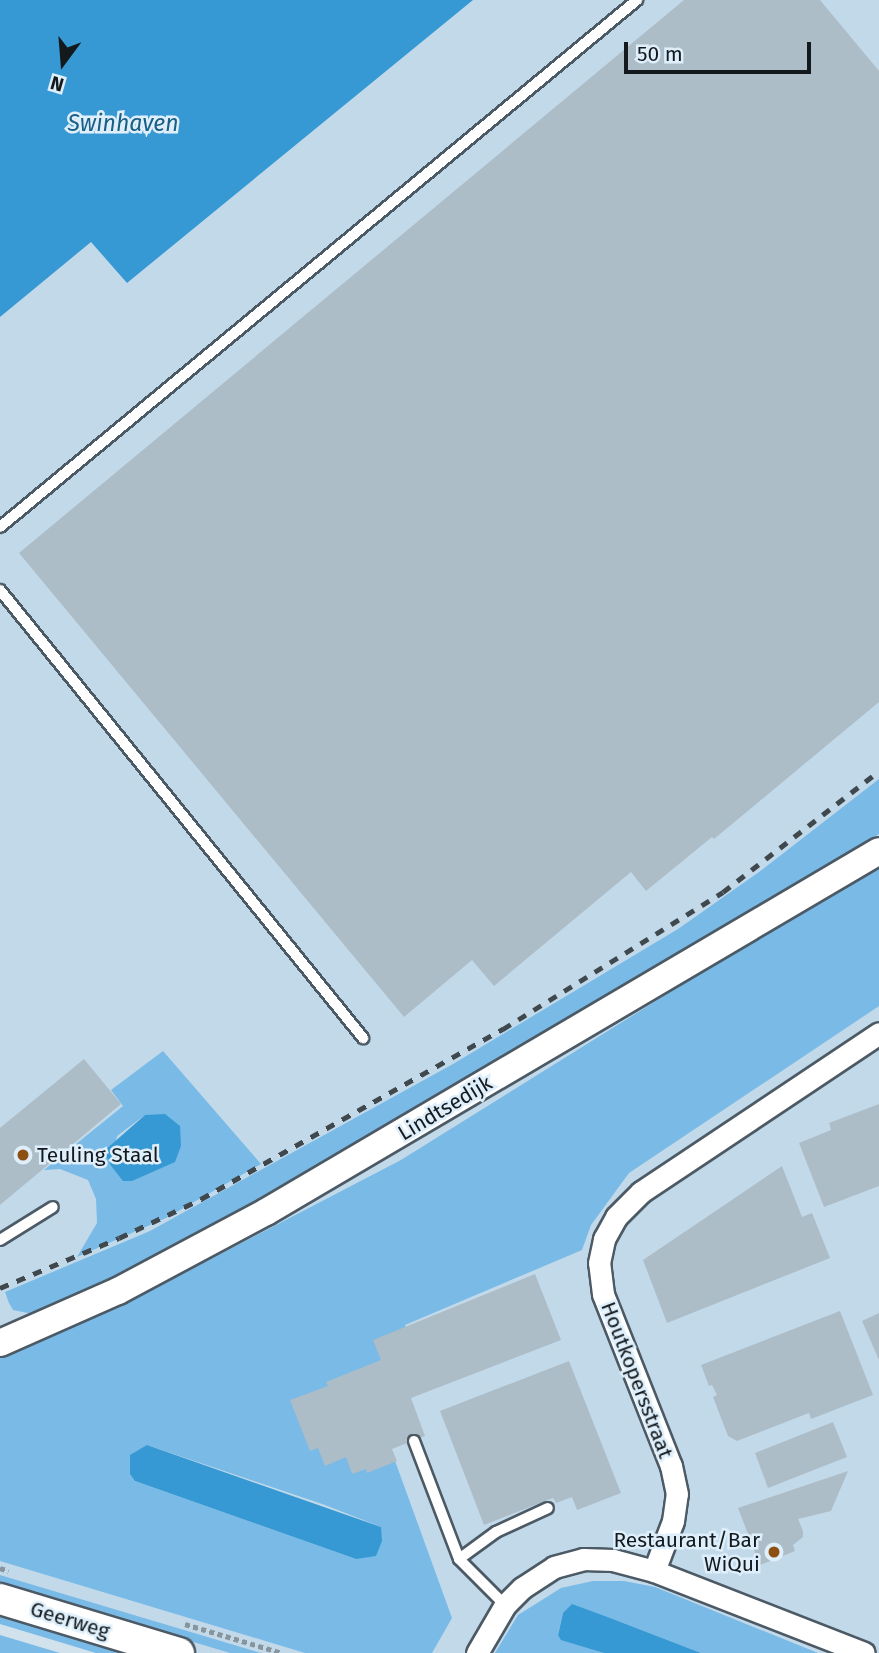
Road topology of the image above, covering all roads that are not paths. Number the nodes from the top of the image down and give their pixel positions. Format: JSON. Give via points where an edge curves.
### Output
{"nodes":[{"id":1,"x":637,"y":0,"type":"edge"},
{"id":2,"x":0,"y":527,"type":"edge"},
{"id":3,"x":0,"y":590,"type":"edge"},
{"id":4,"x":879,"y":851,"type":"edge"},
{"id":5,"x":879,"y":1032,"type":"edge"},
{"id":6,"x":363,"y":1038,"type":"dead end"},
{"id":7,"x":53,"y":1207,"type":"dead end"},
{"id":8,"x":0,"y":1240,"type":"edge"},
{"id":9,"x":1,"y":1339,"type":"edge"},
{"id":10,"x":414,"y":1441,"type":"dead end"},
{"id":11,"x":548,"y":1508,"type":"dead end"},
{"id":12,"x":459,"y":1559,"type":"junction"},
{"id":13,"x":654,"y":1571,"type":"junction"},
{"id":14,"x":0,"y":1599,"type":"edge"},
{"id":15,"x":505,"y":1605,"type":"junction"},
{"id":16,"x":179,"y":1653,"type":"edge"},
{"id":17,"x":477,"y":1653,"type":"edge"},
{"id":18,"x":864,"y":1653,"type":"edge"}],
"edges":[{"from":1,"to":2,"type":"lane"},
{"from":3,"to":6,"type":"lane"},
{"from":4,"to":9,"type":"street","name":"Lindtsedijk","via":[[266,1212],[118,1291]]},
{"from":5,"to":13,"type":"street","name":"Houtkopersstraat","via":[[640,1192],[616,1217],[604,1239],[599,1263],[603,1294],[671,1466],[677,1493],[673,1521]]},
{"from":7,"to":8,"type":"lane"},
{"from":10,"to":12,"type":"lane"},
{"from":11,"to":12,"type":"lane","via":[[496,1532]]},
{"from":12,"to":15,"type":"lane"},
{"from":13,"to":15,"type":"street","via":[[613,1560],[583,1559],[554,1567]]},
{"from":13,"to":18,"type":"street"},
{"from":14,"to":16,"type":"main road","name":"Geerweg"},
{"from":15,"to":17,"type":"street"}]}
